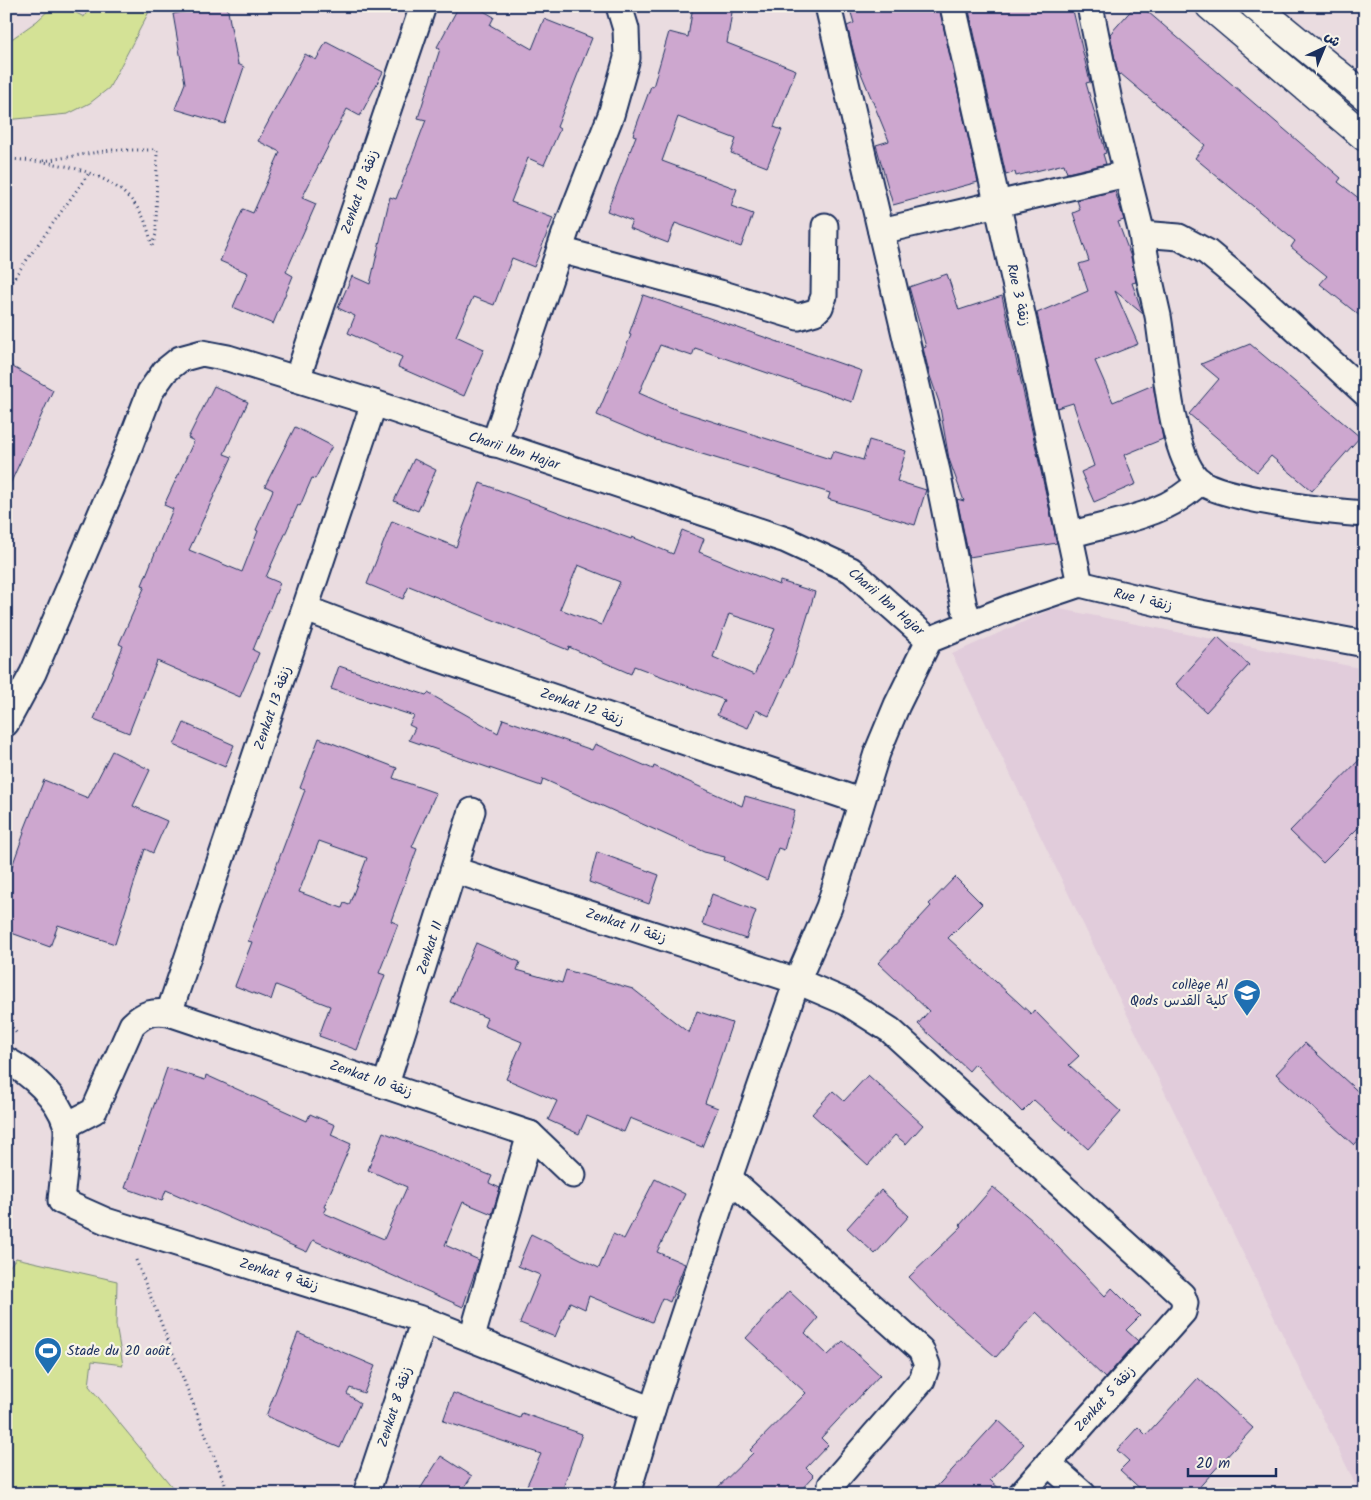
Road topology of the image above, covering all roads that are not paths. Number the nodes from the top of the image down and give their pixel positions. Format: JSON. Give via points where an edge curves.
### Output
{"nodes":[{"id":1,"x":423,"y":6,"type":"edge"},
{"id":2,"x":619,"y":6,"type":"edge"},
{"id":3,"x":828,"y":6,"type":"edge"},
{"id":4,"x":953,"y":6,"type":"edge"},
{"id":5,"x":1090,"y":6,"type":"edge"},
{"id":6,"x":1210,"y":6,"type":"edge"},
{"id":7,"x":1265,"y":10,"type":"edge"},
{"id":8,"x":1365,"y":96,"type":"edge"},
{"id":9,"x":1365,"y":137,"type":"edge"},
{"id":10,"x":1126,"y":174,"type":"junction"},
{"id":11,"x":997,"y":203,"type":"junction"},
{"id":12,"x":826,"y":226,"type":"dead end"},
{"id":13,"x":881,"y":231,"type":"junction"},
{"id":14,"x":1142,"y":234,"type":"junction"},
{"id":15,"x":560,"y":250,"type":"junction"},
{"id":16,"x":297,"y":379,"type":"junction"},
{"id":17,"x":1365,"y":393,"type":"edge"},
{"id":18,"x":374,"y":403,"type":"junction"},
{"id":19,"x":494,"y":444,"type":"junction"},
{"id":20,"x":1200,"y":481,"type":"junction"},
{"id":21,"x":1365,"y":514,"type":"edge"},
{"id":22,"x":1070,"y":535,"type":"junction"},
{"id":23,"x":1080,"y":584,"type":"junction"},
{"id":24,"x":306,"y":609,"type":"junction"},
{"id":25,"x":971,"y":624,"type":"junction"},
{"id":26,"x":929,"y":640,"type":"junction"},
{"id":27,"x":1365,"y":644,"type":"edge"},
{"id":28,"x":6,"y":723,"type":"edge"},
{"id":29,"x":860,"y":801,"type":"junction"},
{"id":30,"x":472,"y":811,"type":"dead end"},
{"id":31,"x":454,"y":870,"type":"junction"},
{"id":32,"x":797,"y":981,"type":"junction"},
{"id":33,"x":169,"y":1013,"type":"junction"},
{"id":34,"x":6,"y":1060,"type":"edge"},
{"id":35,"x":386,"y":1084,"type":"junction"},
{"id":36,"x":67,"y":1125,"type":"junction"},
{"id":37,"x":530,"y":1134,"type":"junction"},
{"id":38,"x":573,"y":1175,"type":"dead end"},
{"id":39,"x":729,"y":1178,"type":"junction"},
{"id":40,"x":1185,"y":1303,"type":"joint"},
{"id":41,"x":424,"y":1320,"type":"junction"},
{"id":42,"x":472,"y":1337,"type":"junction"},
{"id":43,"x":652,"y":1410,"type":"junction"},
{"id":44,"x":1048,"y":1463,"type":"junction"},
{"id":45,"x":831,"y":1485,"type":"dead end"},
{"id":46,"x":366,"y":1494,"type":"edge"},
{"id":47,"x":628,"y":1494,"type":"edge"},
{"id":48,"x":1021,"y":1494,"type":"edge"},
{"id":49,"x":1083,"y":1494,"type":"edge"}],
"edges":[{"from":1,"to":16,"type":"street","name":"Zenkat 18 زنقة"},
{"from":2,"to":15,"type":"street","via":[[626,29],[627,58],[612,115]]},
{"from":3,"to":13,"type":"street"},
{"from":4,"to":11,"type":"street","name":"Rue 3 زنقة"},
{"from":5,"to":10,"type":"street"},
{"from":6,"to":9,"type":"main road"},
{"from":7,"to":8,"type":"main road"},
{"from":10,"to":11,"type":"street"},
{"from":10,"to":14,"type":"street"},
{"from":11,"to":13,"type":"street"},
{"from":11,"to":22,"type":"street","name":"Rue 3 زنقة"},
{"from":12,"to":15,"type":"street","via":[[824,296],[820,308],[798,317]]},
{"from":13,"to":25,"type":"street","via":[[937,471],[964,607]]},
{"from":14,"to":17,"type":"street","via":[[1179,238],[1207,252]]},
{"from":14,"to":20,"type":"street","via":[[1176,428],[1190,469]]},
{"from":15,"to":19,"type":"street"},
{"from":16,"to":18,"type":"street","name":"Charii Ibn Hajar"},
{"from":16,"to":28,"type":"street","name":"Charii Ibn Hajar","via":[[202,353],[180,359],[165,371],[150,392],[33,673]]},
{"from":18,"to":19,"type":"street","name":"Charii Ibn Hajar"},
{"from":18,"to":24,"type":"street","name":"Zenkat 13 زنقة"},
{"from":19,"to":26,"type":"street","name":"Charii Ibn Hajar","via":[[734,521],[822,554],[851,570]]},
{"from":20,"to":21,"type":"street","via":[[1247,497],[1332,512]]},
{"from":20,"to":22,"type":"street","via":[[1188,494],[1166,506]]},
{"from":22,"to":23,"type":"street","name":"Rue 3 زنقة"},
{"from":23,"to":25,"type":"street"},
{"from":23,"to":27,"type":"street","name":"Rue 1 زنقة","via":[[1195,612]]},
{"from":24,"to":29,"type":"street","name":"Zenkat 12 زنقة","via":[[431,656]]},
{"from":24,"to":33,"type":"street","name":"Zenkat 13 زنقة"},
{"from":25,"to":26,"type":"street"},
{"from":26,"to":29,"type":"street","via":[[897,704]]},
{"from":29,"to":32,"type":"street","via":[[829,907]]},
{"from":30,"to":31,"type":"street","name":"Zenkat 11"},
{"from":31,"to":32,"type":"street","name":"Zenkat 11 زنقة"},
{"from":31,"to":35,"type":"street","name":"Zenkat 11"},
{"from":32,"to":39,"type":"street"},
{"from":32,"to":40,"type":"street","name":"Zenkat 11 زنقة","via":[[846,1002],[890,1030],[1182,1295]]},
{"from":33,"to":35,"type":"street","name":"Zenkat 10 زنقة"},
{"from":33,"to":36,"type":"street","name":"Zenkat 10 زنقة","via":[[154,1011],[142,1015],[132,1024],[94,1111]]},
{"from":34,"to":36,"type":"street","via":[[21,1068],[46,1090]]},
{"from":35,"to":37,"type":"street","name":"Zenkat 10 زنقة"},
{"from":36,"to":41,"type":"street","name":"Zenkat 9 زنقة","via":[[60,1202],[91,1216]]},
{"from":37,"to":38,"type":"street"},
{"from":37,"to":42,"type":"street"},
{"from":39,"to":43,"type":"street"},
{"from":39,"to":45,"type":"street","via":[[921,1350],[927,1366],[922,1380]]},
{"from":40,"to":44,"type":"street","name":"Zenkat 5 زنقة","via":[[1183,1312]]},
{"from":41,"to":42,"type":"street","name":"Zenkat 9 زنقة"},
{"from":41,"to":46,"type":"street","name":"Zenkat 8 زنقة"},
{"from":42,"to":43,"type":"street","name":"Zenkat 9 زنقة"},
{"from":43,"to":47,"type":"street"},
{"from":44,"to":48,"type":"street","name":"Zenkat 5 زنقة"},
{"from":44,"to":49,"type":"street"}]}
